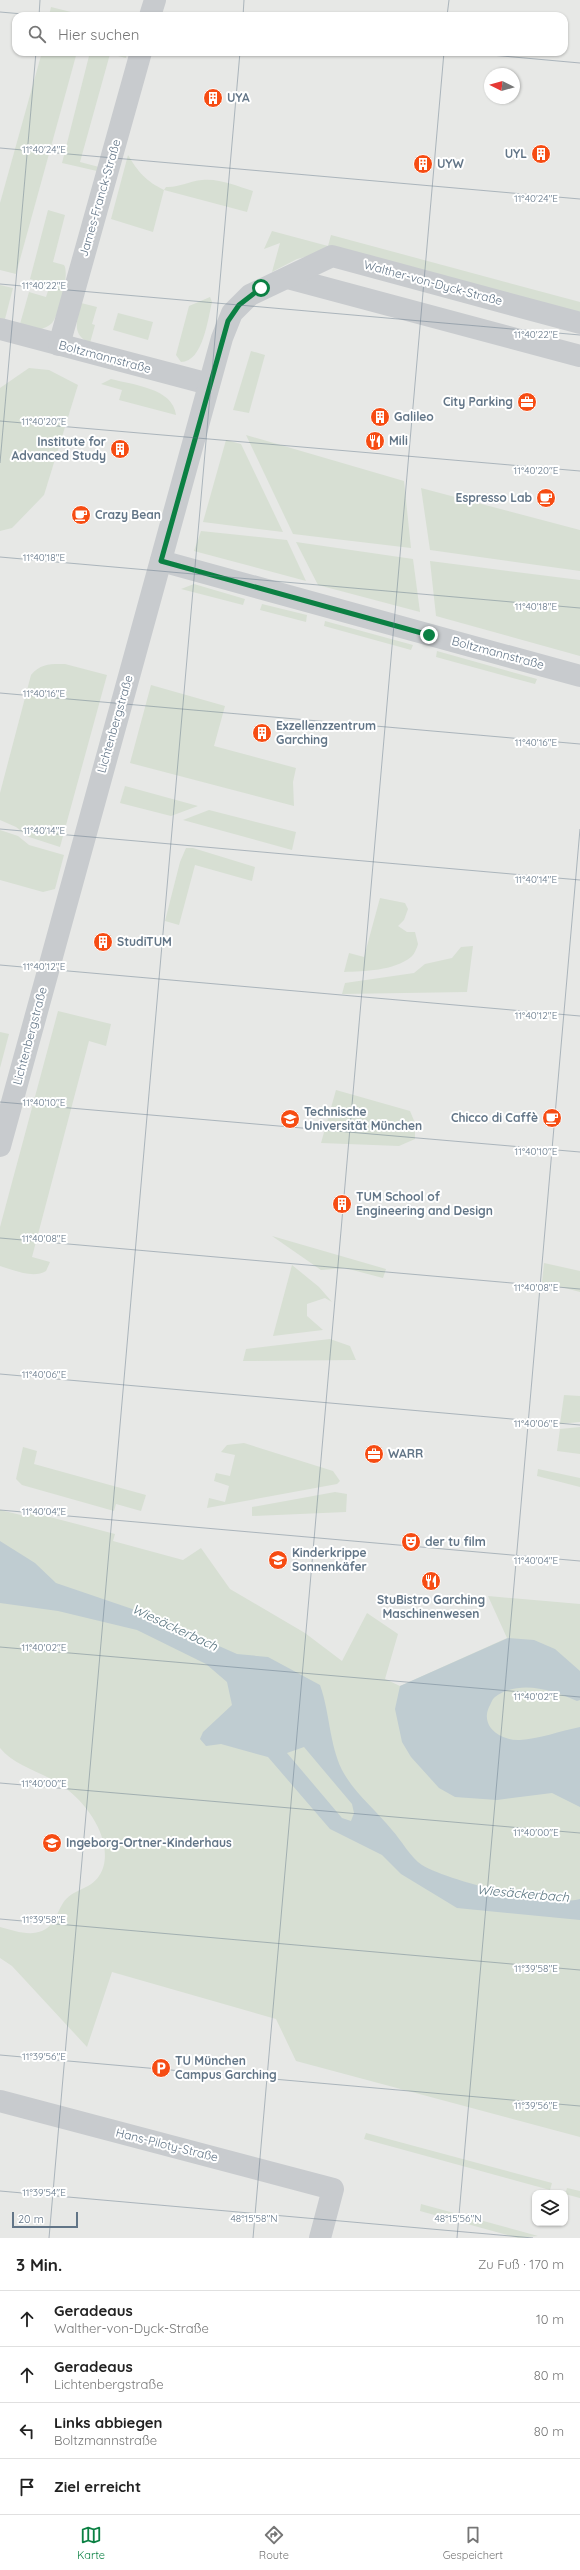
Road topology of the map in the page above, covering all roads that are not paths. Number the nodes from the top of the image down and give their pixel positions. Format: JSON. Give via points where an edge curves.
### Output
{"nodes":[{"id":1,"x":154,"y":0,"type":"edge"},
{"id":2,"x":151,"y":12,"type":"edge"},
{"id":3,"x":140,"y":56,"type":"edge"},
{"id":4,"x":288,"y":278,"type":"junction"},
{"id":5,"x":239,"y":305,"type":"joint"},
{"id":6,"x":580,"y":323,"type":"edge"},
{"id":7,"x":0,"y":329,"type":"edge"},
{"id":8,"x":59,"y":345,"type":"junction"},
{"id":9,"x":580,"y":356,"type":"edge"},
{"id":10,"x":209,"y":384,"type":"junction"},
{"id":11,"x":161,"y":561,"type":"junction"},
{"id":12,"x":580,"y":676,"type":"edge"},
{"id":13,"x":0,"y":1146,"type":"edge"},
{"id":14,"x":0,"y":2101,"type":"edge"},
{"id":15,"x":320,"y":2238,"type":"edge"}],
"edges":[{"from":1,"to":2,"type":"street"},
{"from":3,"to":8,"type":"street","name":"James-Franck-Straße"},
{"from":4,"to":5,"type":"street","name":"Walther-von-Dyck-Straße","via":[[261,288]]},
{"from":4,"to":6,"type":"street","name":"Walther-von-Dyck-Straße","via":[[332,256]]},
{"from":4,"to":9,"type":"street"},
{"from":5,"to":10,"type":"street","name":"Lichtenbergstraße","via":[[228,321]]},
{"from":7,"to":8,"type":"street","name":"Boltzmannstraße"},
{"from":8,"to":10,"type":"street","name":"Boltzmannstraße"},
{"from":10,"to":11,"type":"street","name":"Lichtenbergstraße"},
{"from":11,"to":12,"type":"street","name":"Boltzmannstraße"},
{"from":11,"to":13,"type":"street","name":"Lichtenbergstraße"},
{"from":14,"to":15,"type":"street","name":"Hans-Piloty-Straße","via":[[333,2189]]}]}
